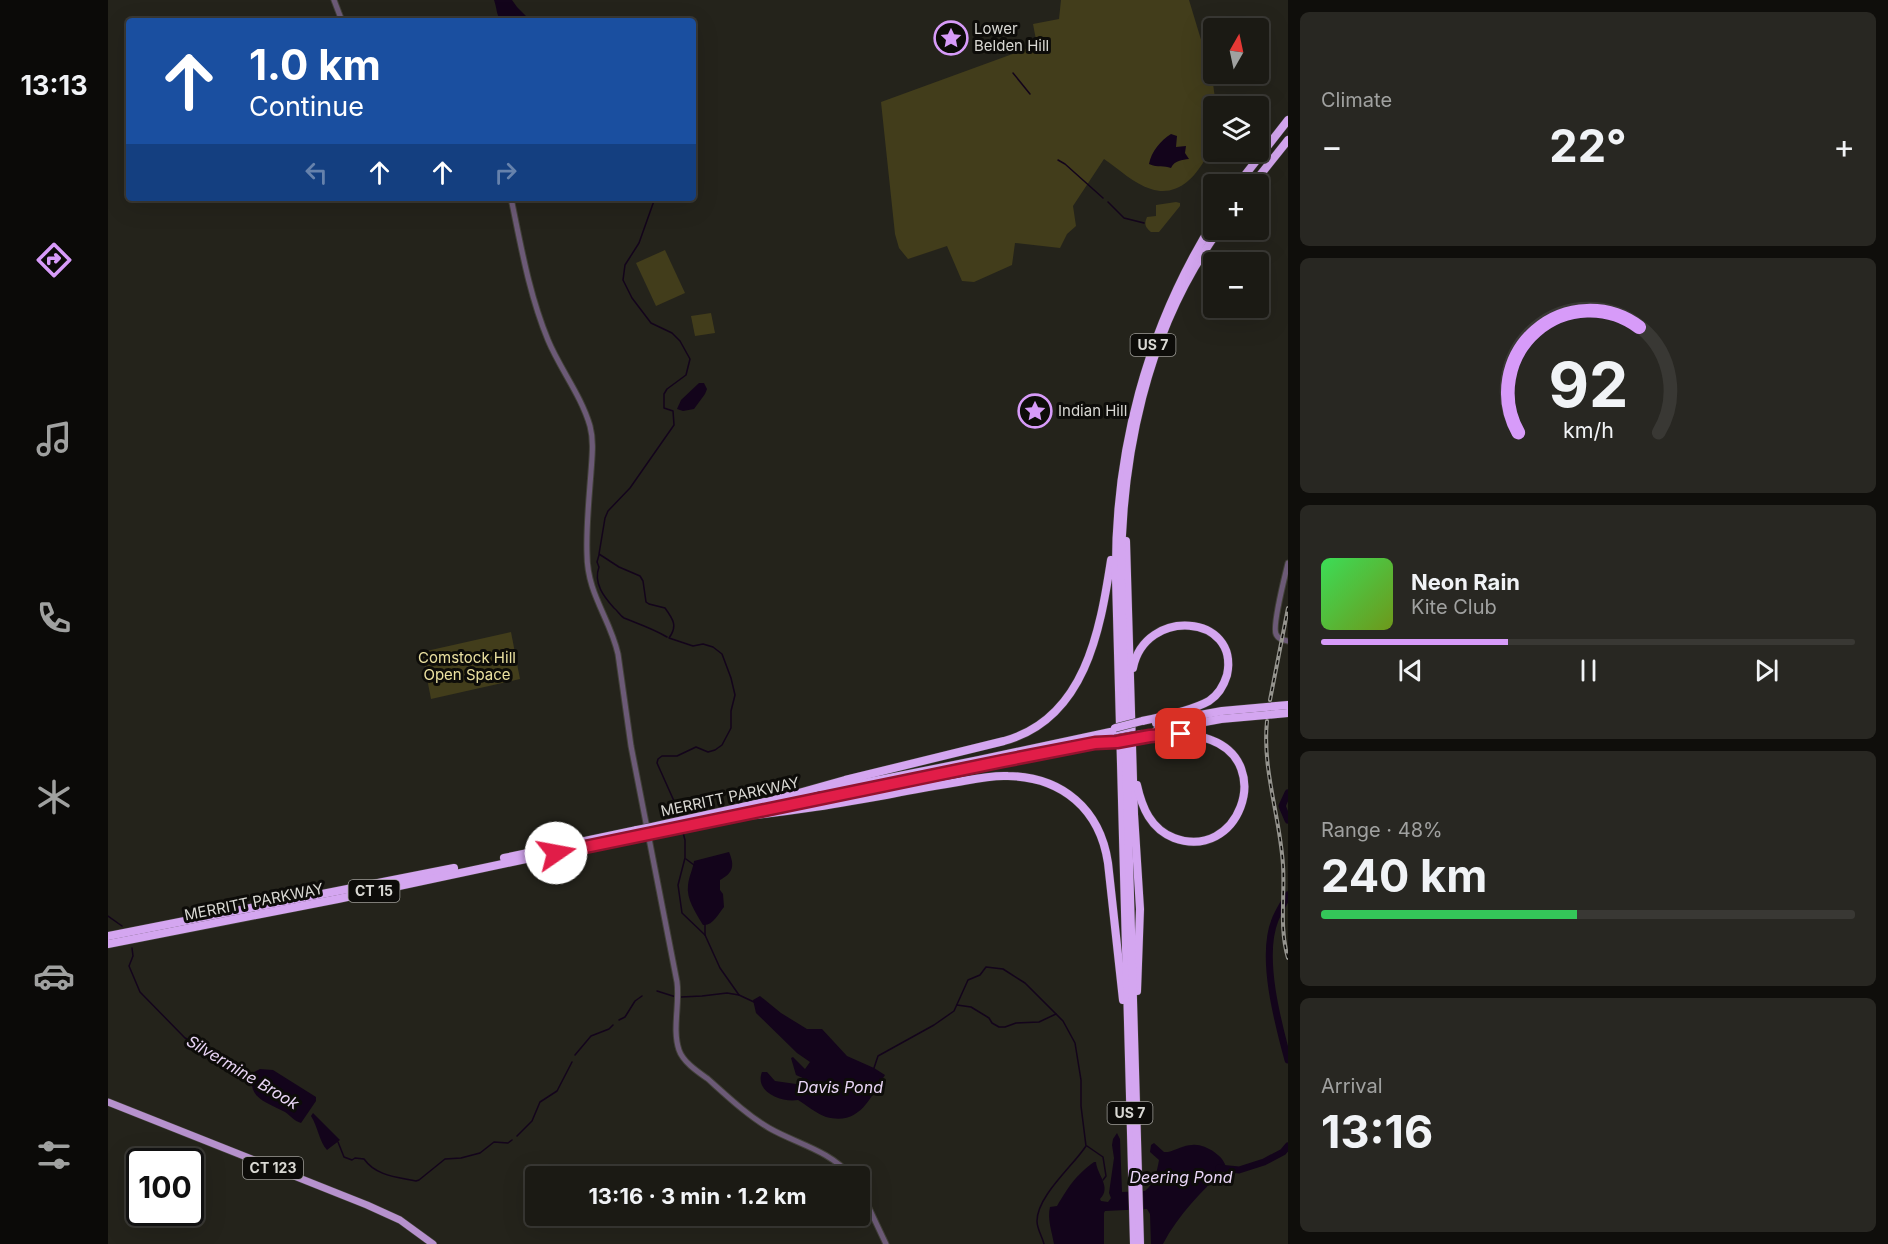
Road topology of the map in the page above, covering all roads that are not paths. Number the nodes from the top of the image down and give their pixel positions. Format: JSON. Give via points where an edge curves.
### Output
{"nodes":[{"id":1,"x":334,"y":0,"type":"edge"},
{"id":2,"x":341,"y":18,"type":"edge"},
{"id":3,"x":1288,"y":120,"type":"edge"},
{"id":4,"x":1288,"y":140,"type":"edge"},
{"id":5,"x":1246,"y":174,"type":"edge"},
{"id":6,"x":1262,"y":174,"type":"edge"},
{"id":7,"x":512,"y":201,"type":"edge"},
{"id":8,"x":1204,"y":240,"type":"edge"},
{"id":9,"x":1212,"y":240,"type":"edge"},
{"id":10,"x":1129,"y":460,"type":"junction"},
{"id":11,"x":1118,"y":499,"type":"junction"},
{"id":12,"x":1288,"y":563,"type":"edge"},
{"id":13,"x":1288,"y":641,"type":"edge"},
{"id":14,"x":1131,"y":702,"type":"junction"},
{"id":15,"x":1288,"y":705,"type":"edge"},
{"id":16,"x":1288,"y":713,"type":"edge"},
{"id":17,"x":1143,"y":729,"type":"junction"},
{"id":18,"x":1132,"y":732,"type":"junction"},
{"id":19,"x":1115,"y":735,"type":"junction"},
{"id":20,"x":974,"y":764,"type":"junction"},
{"id":21,"x":958,"y":767,"type":"junction"},
{"id":22,"x":763,"y":803,"type":"junction"},
{"id":23,"x":732,"y":817,"type":"junction"},
{"id":24,"x":694,"y":821,"type":"junction"},
{"id":25,"x":638,"y":832,"type":"junction"},
{"id":26,"x":108,"y":936,"type":"edge"},
{"id":27,"x":108,"y":944,"type":"edge"},
{"id":28,"x":1131,"y":1023,"type":"junction"},
{"id":29,"x":1131,"y":1041,"type":"junction"},
{"id":30,"x":108,"y":1102,"type":"edge"},
{"id":31,"x":840,"y":1166,"type":"edge"},
{"id":32,"x":1136,"y":1185,"type":"junction"},
{"id":33,"x":870,"y":1210,"type":"edge"},
{"id":34,"x":1136,"y":1214,"type":"junction"},
{"id":35,"x":433,"y":1244,"type":"edge"},
{"id":36,"x":886,"y":1244,"type":"edge"},
{"id":37,"x":1134,"y":1244,"type":"edge"},
{"id":38,"x":1140,"y":1244,"type":"edge"}],
"edges":[{"from":1,"to":2,"type":"street"},
{"from":3,"to":5,"type":"highway"},
{"from":4,"to":6,"type":"highway"},
{"from":7,"to":31,"type":"street","via":[[526,274],[541,321],[590,427],[589,576],[618,654],[631,746],[678,986],[679,1049],[696,1070],[762,1123]]},
{"from":8,"to":11,"type":"highway","number":"US 7","via":[[1174,294],[1152,349],[1131,420]]},
{"from":9,"to":10,"type":"highway","number":"US 7","via":[[1193,269],[1167,324],[1147,381]]},
{"from":10,"to":14,"type":"highway","via":[[1126,529]]},
{"from":10,"to":28,"type":"highway","number":"US 7","via":[[1121,561]]},
{"from":11,"to":22,"type":"highway","via":[[1111,563],[1089,657],[1074,689],[1056,712],[1017,738]]},
{"from":11,"to":28,"type":"highway","number":"US 7","via":[[1116,579]]},
{"from":12,"to":13,"type":"street","via":[[1275,632]]},
{"from":14,"to":17,"type":"highway","via":[[1134,661],[1144,644],[1157,633],[1171,626],[1192,625],[1220,642],[1227,670],[1224,684],[1216,694]]},
{"from":14,"to":18,"type":"highway"},
{"from":15,"to":17,"type":"highway","via":[[1208,713]]},
{"from":16,"to":17,"type":"highway"},
{"from":17,"to":18,"type":"highway","via":[[1195,735],[1214,741],[1232,754],[1242,773],[1245,793],[1229,826],[1209,838],[1189,841],[1169,836],[1153,824],[1140,796]]},
{"from":17,"to":19,"type":"highway","bridge":true},
{"from":17,"to":19,"type":"highway","bridge":true},
{"from":18,"to":28,"type":"highway","via":[[1140,909]]},
{"from":19,"to":20,"type":"highway","name":"MERRITT PARKWAY","number":"CT 15","via":[[1095,743]]},
{"from":19,"to":20,"type":"highway","name":"MERRITT PARKWAY","number":"CT 15","via":[[1090,736]]},
{"from":20,"to":21,"type":"highway","name":"MERRITT PARKWAY","number":"CT 15"},
{"from":21,"to":22,"type":"highway","name":"MERRITT PARKWAY","number":"CT 15"},
{"from":21,"to":23,"type":"highway","name":"MERRITT PARKWAY","number":"CT 15"},
{"from":22,"to":24,"type":"highway","name":"MERRITT PARKWAY","number":"CT 15"},
{"from":23,"to":24,"type":"highway","name":"MERRITT PARKWAY","number":"CT 15"},
{"from":23,"to":28,"type":"highway","via":[[1000,776],[1047,783],[1075,799],[1099,831],[1106,852]]},
{"from":24,"to":25,"type":"highway","name":"MERRITT PARKWAY","number":"CT 15"},
{"from":25,"to":26,"type":"highway","name":"MERRITT PARKWAY","number":"CT 15"},
{"from":25,"to":27,"type":"highway","name":"MERRITT PARKWAY","number":"CT 15","via":[[349,897]]},
{"from":28,"to":29,"type":"highway"},
{"from":28,"to":29,"type":"highway"},
{"from":29,"to":32,"type":"highway","number":"US 7"},
{"from":29,"to":32,"type":"highway","number":"US 7","via":[[1135,1059]]},
{"from":30,"to":35,"type":"main road","number":"CT 123","via":[[367,1205],[400,1220]]},
{"from":32,"to":34,"type":"highway","number":"US 7"},
{"from":33,"to":36,"type":"street"},
{"from":34,"to":37,"type":"highway","number":"US 7"},
{"from":34,"to":38,"type":"highway","number":"US 7"}]}
